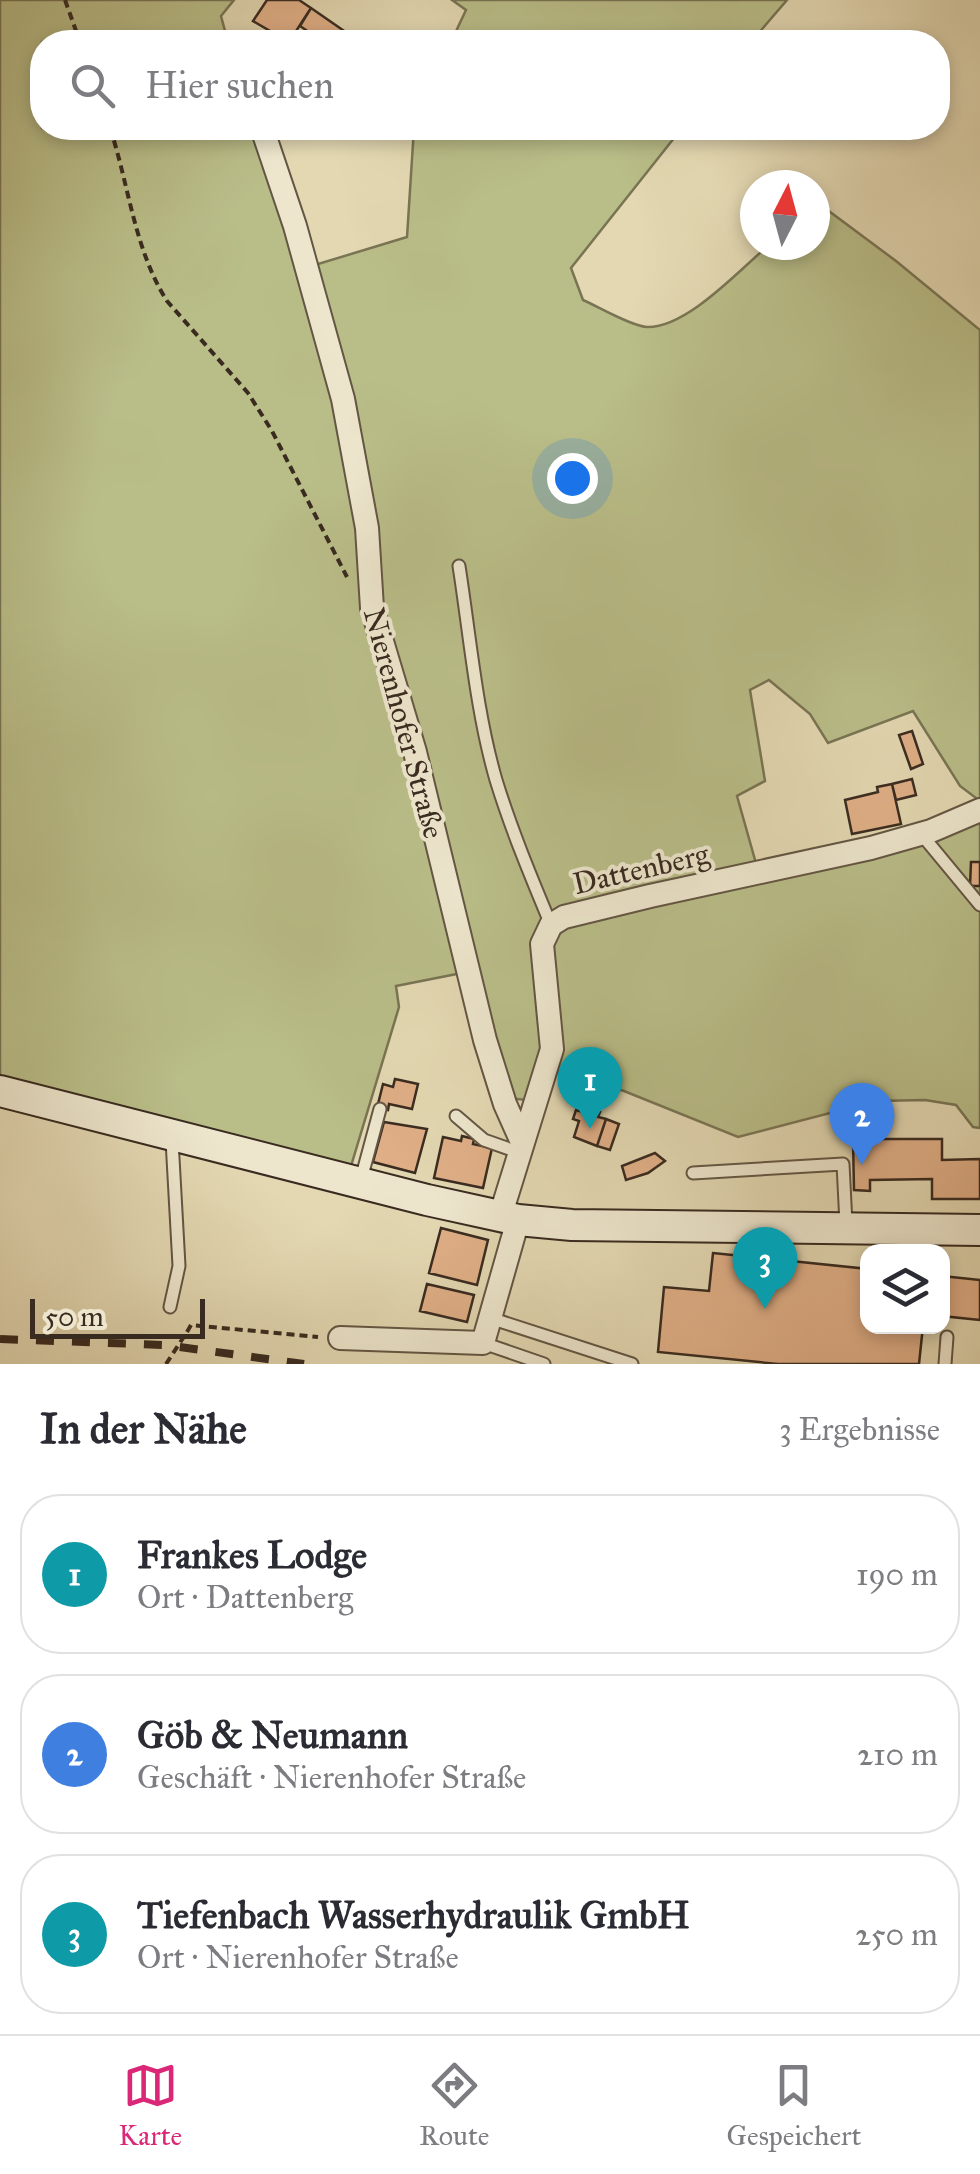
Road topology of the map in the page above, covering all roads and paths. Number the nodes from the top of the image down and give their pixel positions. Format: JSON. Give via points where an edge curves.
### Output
{"nodes":[{"id":1,"x":64,"y":0,"type":"edge"},
{"id":2,"x":75,"y":30,"type":"edge"},
{"id":3,"x":113,"y":140,"type":"edge"},
{"id":4,"x":266,"y":140,"type":"edge"},
{"id":5,"x":459,"y":566,"type":"dead end"},
{"id":6,"x":369,"y":586,"type":"junction"},
{"id":7,"x":980,"y":810,"type":"edge"},
{"id":8,"x":921,"y":834,"type":"junction"},
{"id":9,"x":980,"y":904,"type":"edge"},
{"id":10,"x":551,"y":925,"type":"junction"},
{"id":11,"x":0,"y":1091,"type":"edge"},
{"id":12,"x":380,"y":1109,"type":"dead end"},
{"id":13,"x":456,"y":1116,"type":"dead end"},
{"id":14,"x":172,"y":1136,"type":"junction"},
{"id":15,"x":520,"y":1146,"type":"junction"},
{"id":16,"x":693,"y":1173,"type":"dead end"},
{"id":17,"x":360,"y":1182,"type":"junction"},
{"id":18,"x":509,"y":1218,"type":"junction"},
{"id":19,"x":847,"y":1229,"type":"junction"},
{"id":20,"x":980,"y":1230,"type":"edge"},
{"id":21,"x":170,"y":1307,"type":"dead end"},
{"id":22,"x":490,"y":1318,"type":"junction"},
{"id":23,"x":947,"y":1337,"type":"dead end"},
{"id":24,"x":340,"y":1338,"type":"joint"},
{"id":25,"x":482,"y":1343,"type":"junction"},
{"id":26,"x":166,"y":1364,"type":"edge"},
{"id":27,"x":544,"y":1364,"type":"edge"},
{"id":28,"x":632,"y":1364,"type":"edge"},
{"id":29,"x":944,"y":1364,"type":"edge"}],
"edges":[{"from":1,"to":2,"type":"path"},
{"from":3,"to":6,"type":"path","via":[[156,284],[248,392],[340,568],[356,584]]},
{"from":4,"to":6,"type":"street","name":"Nierenhofer Straße","via":[[343,399],[367,528]]},
{"from":5,"to":10,"type":"lane","via":[[496,777]]},
{"from":6,"to":15,"type":"street","name":"Nierenhofer Straße","via":[[485,1040]]},
{"from":7,"to":8,"type":"street","name":"Dattenberg"},
{"from":8,"to":9,"type":"lane"},
{"from":8,"to":10,"type":"street","name":"Dattenberg","via":[[596,908]]},
{"from":10,"to":15,"type":"street","name":"Dattenberg","via":[[542,944],[552,1049]]},
{"from":11,"to":14,"type":"main road"},
{"from":12,"to":17,"type":"lane"},
{"from":13,"to":15,"type":"lane","via":[[484,1140]]},
{"from":14,"to":17,"type":"main road"},
{"from":14,"to":21,"type":"lane","via":[[179,1266]]},
{"from":15,"to":18,"type":"street","name":"Dattenberg"},
{"from":16,"to":19,"type":"lane","via":[[843,1164]]},
{"from":17,"to":18,"type":"main road"},
{"from":18,"to":19,"type":"main road","via":[[572,1226]]},
{"from":18,"to":22,"type":"street"},
{"from":19,"to":20,"type":"main road"},
{"from":22,"to":25,"type":"street"},
{"from":22,"to":28,"type":"lane"},
{"from":23,"to":29,"type":"lane"},
{"from":24,"to":25,"type":"street"},
{"from":24,"to":26,"type":"path","bridge":true,"via":[[192,1325]]},
{"from":25,"to":27,"type":"lane"}]}
